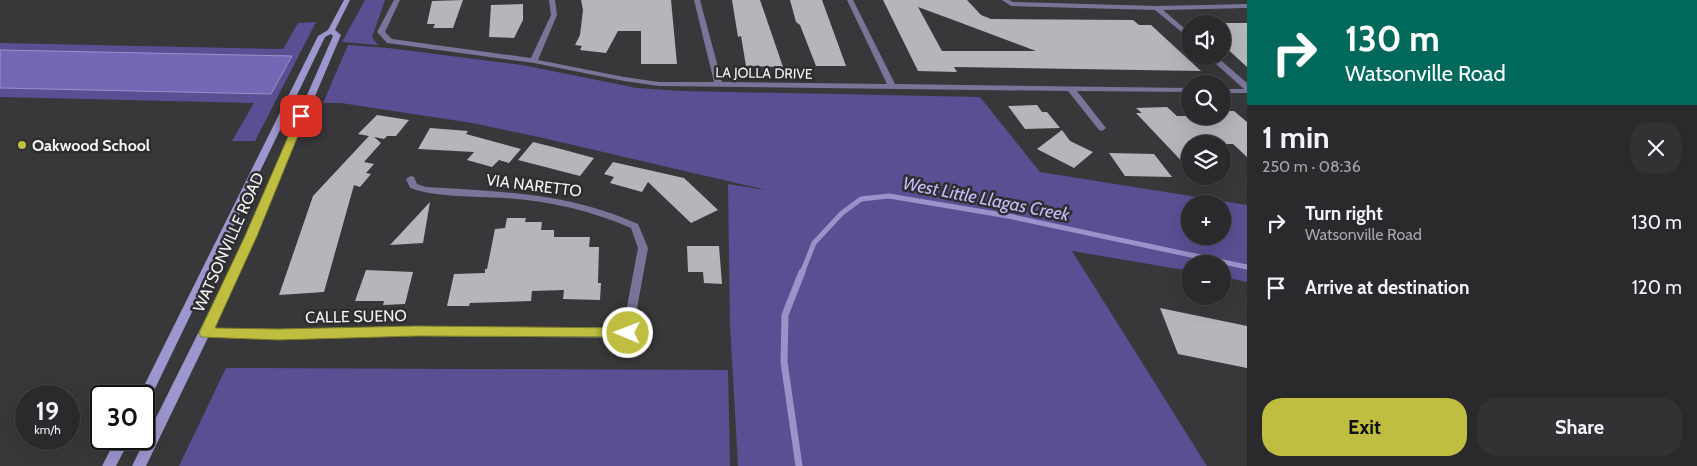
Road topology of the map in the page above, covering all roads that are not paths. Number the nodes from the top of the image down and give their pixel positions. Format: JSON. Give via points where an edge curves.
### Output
{"nodes":[{"id":1,"x":347,"y":0,"type":"edge"},
{"id":2,"x":396,"y":0,"type":"edge"},
{"id":3,"x":552,"y":0,"type":"edge"},
{"id":4,"x":697,"y":0,"type":"edge"},
{"id":5,"x":850,"y":0,"type":"edge"},
{"id":6,"x":1006,"y":0,"type":"edge"},
{"id":7,"x":1247,"y":6,"type":"edge"},
{"id":8,"x":1156,"y":8,"type":"junction"},
{"id":9,"x":1181,"y":30,"type":"edge"},
{"id":10,"x":331,"y":31,"type":"junction"},
{"id":11,"x":534,"y":61,"type":"junction"},
{"id":12,"x":1222,"y":65,"type":"edge"},
{"id":13,"x":719,"y":85,"type":"junction"},
{"id":14,"x":892,"y":87,"type":"junction"},
{"id":15,"x":1071,"y":89,"type":"junction"},
{"id":16,"x":1247,"y":89,"type":"edge"},
{"id":17,"x":1181,"y":90,"type":"edge"},
{"id":18,"x":1231,"y":90,"type":"edge"},
{"id":19,"x":1102,"y":128,"type":"dead end"},
{"id":20,"x":411,"y":179,"type":"dead end"},
{"id":21,"x":206,"y":333,"type":"junction"},
{"id":22,"x":628,"y":333,"type":"joint"},
{"id":23,"x":151,"y":385,"type":"edge"},
{"id":24,"x":117,"y":450,"type":"edge"},
{"id":25,"x":109,"y":466,"type":"edge"},
{"id":26,"x":140,"y":466,"type":"edge"}],
"edges":[{"from":1,"to":10,"type":"main road","name":"WATSONVILLE ROAD"},
{"from":2,"to":11,"type":"street","name":"LA JOLLA DRIVE","via":[[381,32],[390,41]]},
{"from":3,"to":11,"type":"street","via":[[554,15]]},
{"from":4,"to":13,"type":"street"},
{"from":5,"to":14,"type":"street"},
{"from":6,"to":8,"type":"street","via":[[1010,4]]},
{"from":7,"to":8,"type":"street"},
{"from":8,"to":9,"type":"street"},
{"from":10,"to":21,"type":"main road","name":"WATSONVILLE ROAD","via":[[337,35]]},
{"from":10,"to":23,"type":"main road","name":"WATSONVILLE ROAD","via":[[322,36]]},
{"from":11,"to":13,"type":"street","name":"LA JOLLA DRIVE","via":[[650,82]]},
{"from":12,"to":16,"type":"street"},
{"from":13,"to":14,"type":"street","name":"LA JOLLA DRIVE"},
{"from":14,"to":15,"type":"street","name":"LA JOLLA DRIVE"},
{"from":15,"to":17,"type":"street","name":"LA JOLLA DRIVE"},
{"from":15,"to":19,"type":"street"},
{"from":16,"to":18,"type":"street"},
{"from":20,"to":22,"type":"street","name":"VIA NARETTO","via":[[413,186],[425,190],[526,196],[586,206],[635,226],[644,248]]},
{"from":21,"to":22,"type":"street","name":"CALLE SUENO"},
{"from":21,"to":26,"type":"main road","name":"WATSONVILLE ROAD"},
{"from":24,"to":25,"type":"main road"}]}
